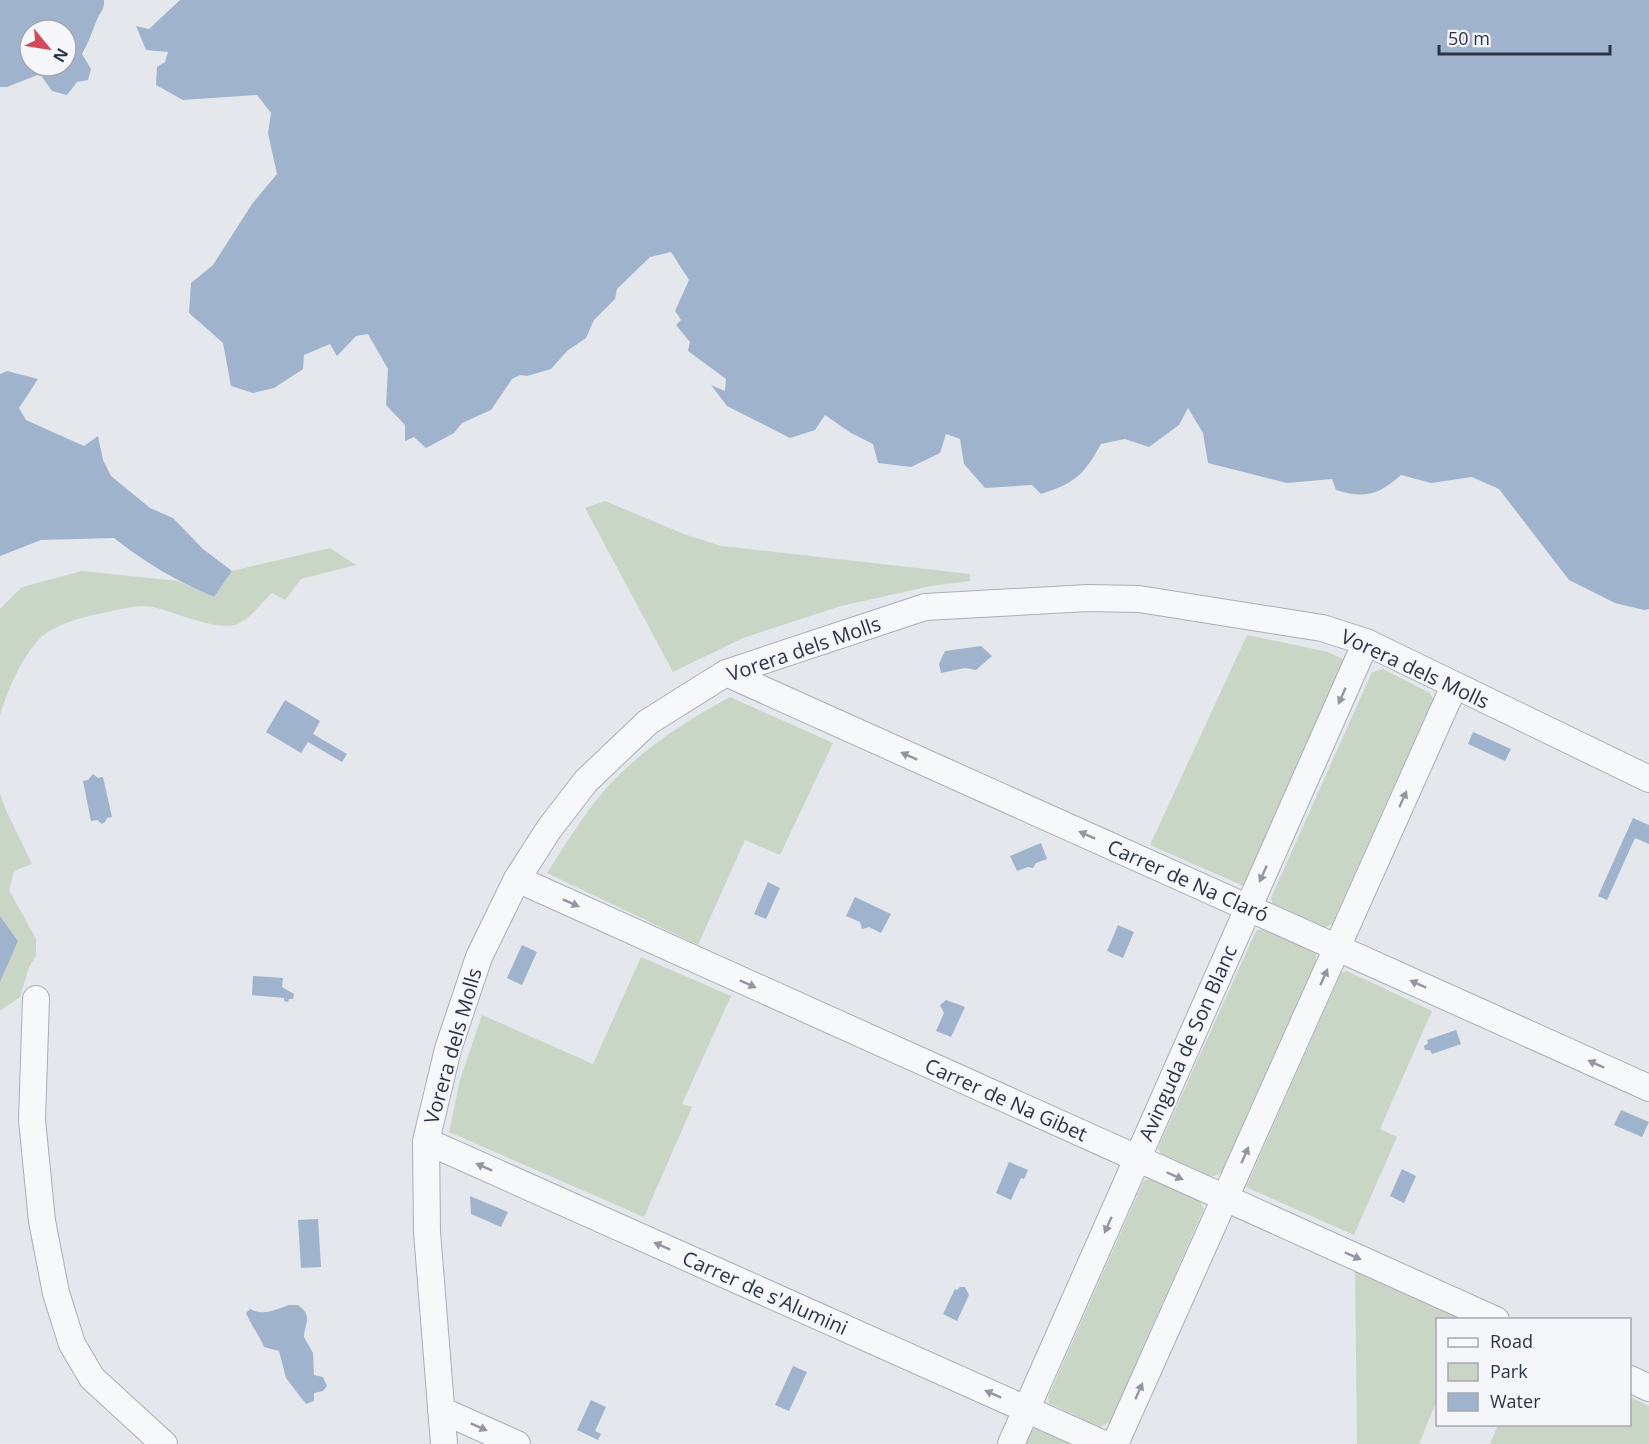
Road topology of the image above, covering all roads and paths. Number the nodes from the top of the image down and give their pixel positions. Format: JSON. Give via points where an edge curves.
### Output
{"nodes":[{"id":1,"x":1366,"y":642,"type":"junction"},
{"id":2,"x":726,"y":673,"type":"junction"},
{"id":3,"x":1454,"y":686,"type":"junction"},
{"id":4,"x":1649,"y":779,"type":"edge"},
{"id":5,"x":517,"y":879,"type":"junction"},
{"id":6,"x":1248,"y":908,"type":"junction"},
{"id":7,"x":1337,"y":948,"type":"junction"},
{"id":8,"x":36,"y":999,"type":"dead end"},
{"id":9,"x":1649,"y":1088,"type":"edge"},
{"id":10,"x":426,"y":1141,"type":"junction"},
{"id":11,"x":1137,"y":1159,"type":"junction"},
{"id":12,"x":1225,"y":1198,"type":"junction"},
{"id":13,"x":1492,"y":1318,"type":"edge"},
{"id":14,"x":1631,"y":1380,"type":"edge"},
{"id":15,"x":1649,"y":1388,"type":"edge"},
{"id":16,"x":1026,"y":1409,"type":"junction"},
{"id":17,"x":441,"y":1410,"type":"junction"},
{"id":18,"x":164,"y":1444,"type":"edge"},
{"id":19,"x":444,"y":1444,"type":"edge"},
{"id":20,"x":517,"y":1444,"type":"edge"},
{"id":21,"x":1011,"y":1444,"type":"edge"},
{"id":22,"x":1104,"y":1444,"type":"edge"},
{"id":23,"x":1115,"y":1444,"type":"edge"}],
"edges":[{"from":1,"to":2,"type":"street","name":"Vorera dels Molls","via":[[1299,624],[1139,599],[1088,598],[926,607]]},
{"from":1,"to":3,"type":"street","name":"Vorera dels Molls"},
{"from":1,"to":6,"type":"street","name":"Avinguda de Son Blanc","one_way":true},
{"from":2,"to":5,"type":"street","name":"Vorera dels Molls","via":[[648,722],[586,782]]},
{"from":6,"to":2,"type":"street","name":"Carrer de Na Claró","one_way":true},
{"from":3,"to":4,"type":"street","name":"Vorera dels Molls"},
{"from":7,"to":3,"type":"street","one_way":true},
{"from":5,"to":10,"type":"street","name":"Vorera dels Molls","via":[[479,957],[448,1049]]},
{"from":5,"to":11,"type":"street","name":"Carrer de Na Gibet","one_way":true},
{"from":6,"to":7,"type":"street","name":"Carrer de Na Claró"},
{"from":6,"to":11,"type":"street","name":"Avinguda de Son Blanc"},
{"from":9,"to":7,"type":"street","name":"Carrer de Na Claró","one_way":true},
{"from":12,"to":7,"type":"street","one_way":true},
{"from":8,"to":18,"type":"street","via":[[32,1120],[42,1221],[56,1293],[72,1344],[92,1378]]},
{"from":16,"to":10,"type":"street","name":"Carrer de s'Alumini","one_way":true},
{"from":10,"to":17,"type":"street","name":"Vorera dels Molls","via":[[427,1232]]},
{"from":11,"to":12,"type":"street","name":"Carrer de Na Gibet","one_way":true},
{"from":11,"to":16,"type":"street","name":"Avinguda de Son Blanc","one_way":true},
{"from":12,"to":13,"type":"street","name":"Carrer de Na Gibet","one_way":true},
{"from":23,"to":12,"type":"street","one_way":true},
{"from":14,"to":15,"type":"street"},
{"from":16,"to":21,"type":"street","name":"Avinguda de Son Blanc"},
{"from":16,"to":22,"type":"street","name":"Carrer de s'Alumini"},
{"from":17,"to":19,"type":"street","name":"Vorera dels Molls"},
{"from":17,"to":20,"type":"street","one_way":true}]}
